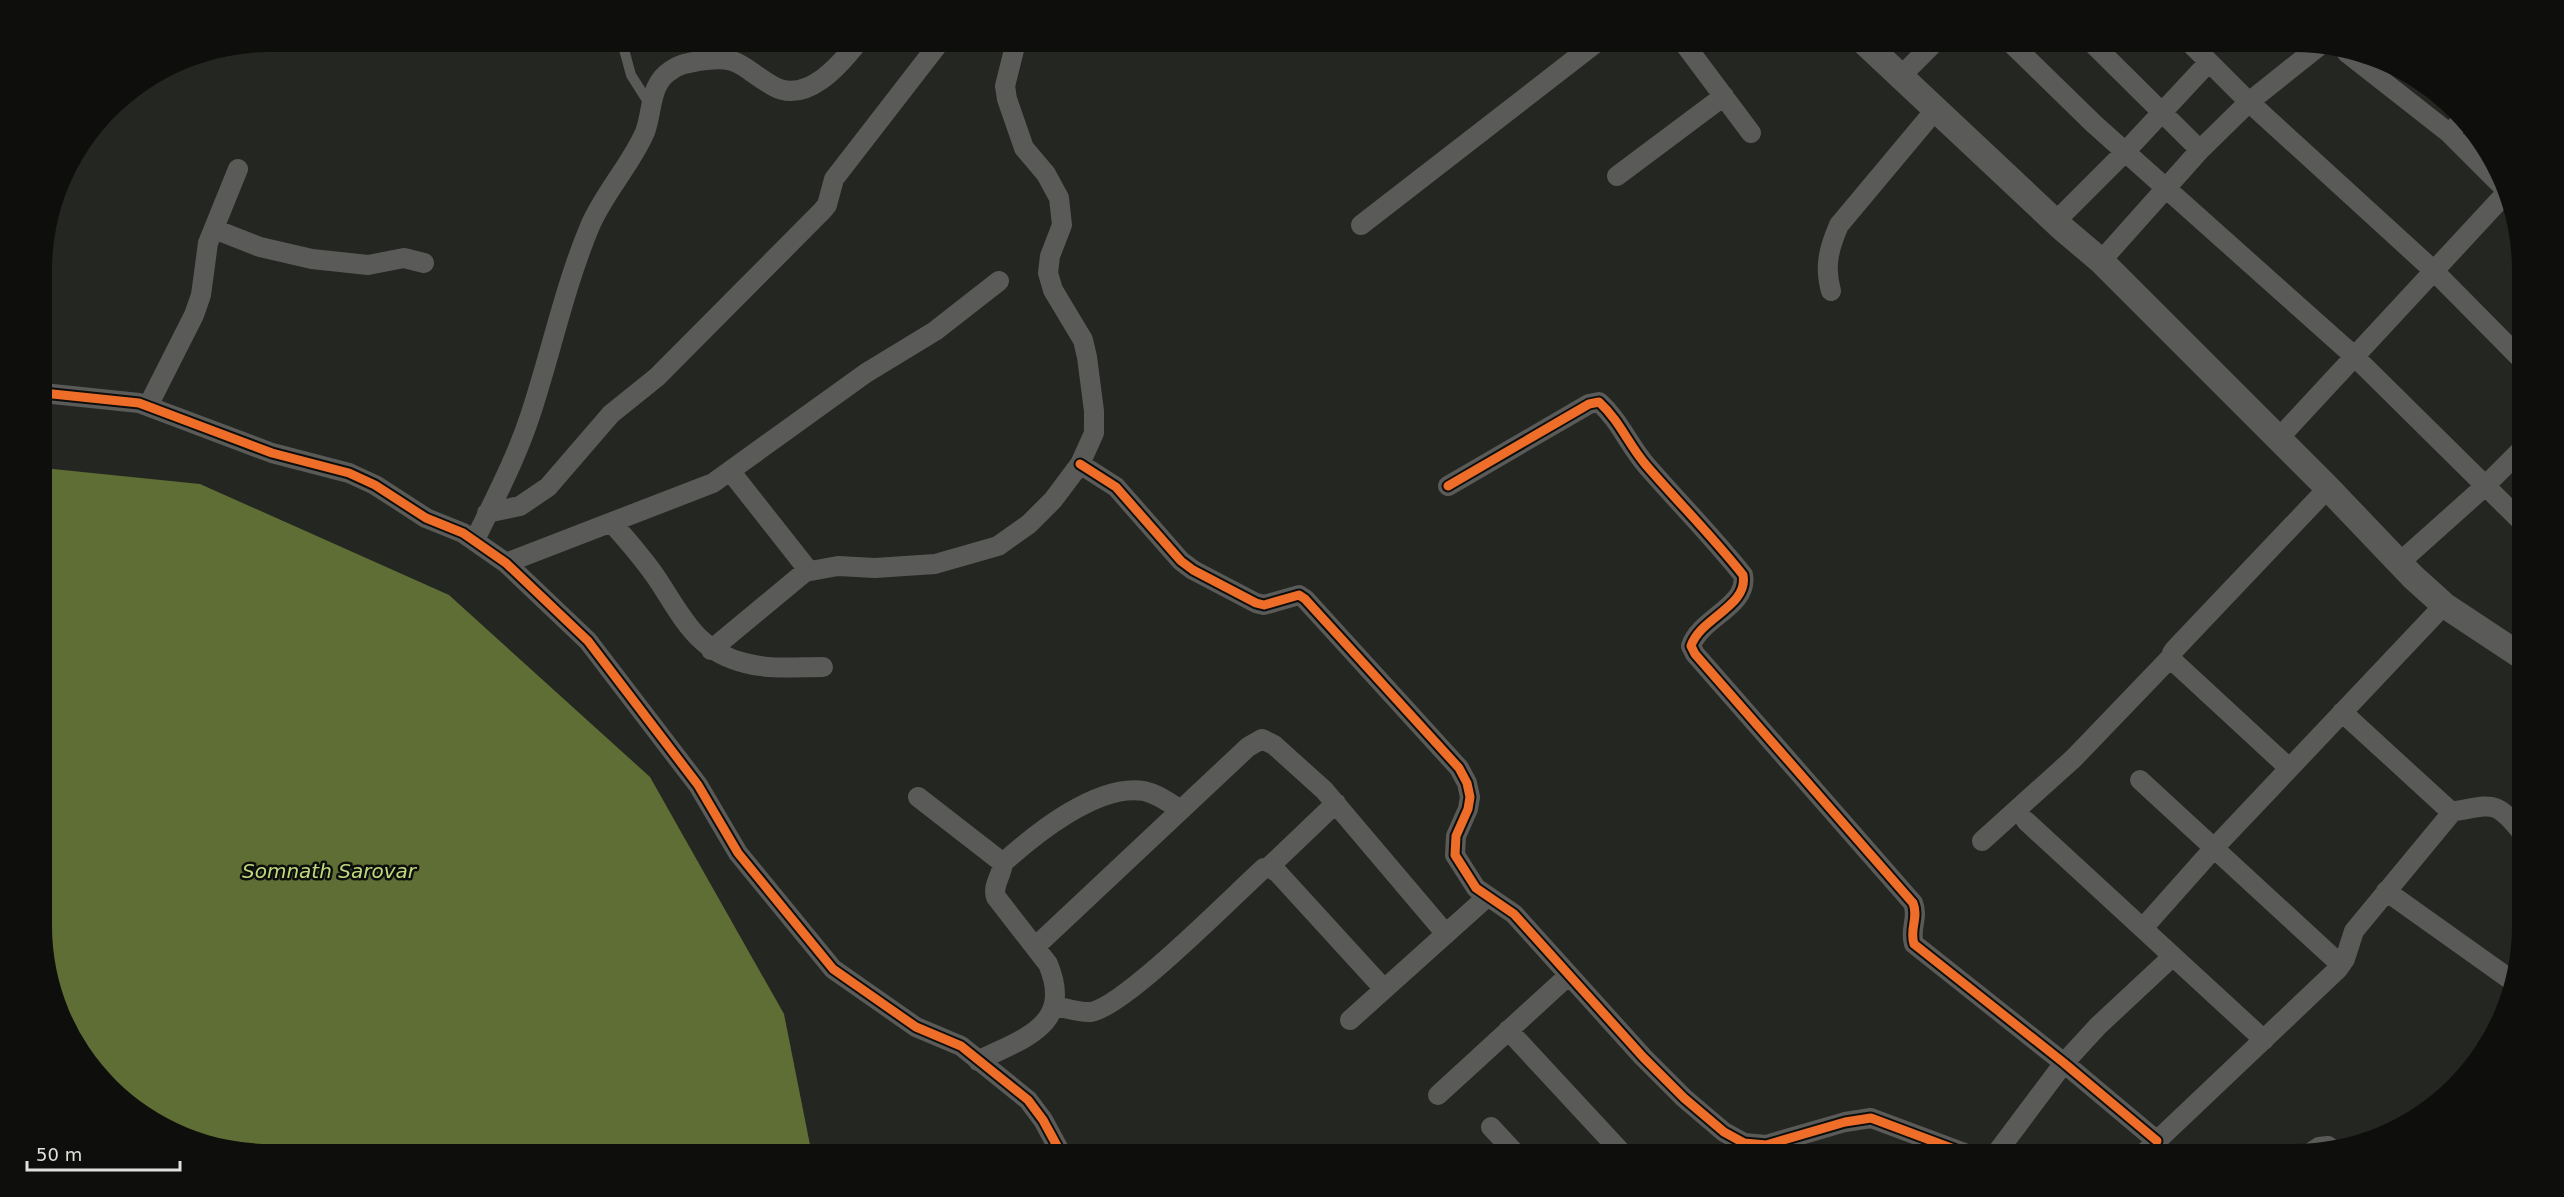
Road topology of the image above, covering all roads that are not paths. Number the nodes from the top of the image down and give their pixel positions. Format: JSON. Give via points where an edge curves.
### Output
{"nodes":[{"id":1,"x":624,"y":52,"type":"edge"},
{"id":2,"x":850,"y":52,"type":"edge"},
{"id":3,"x":932,"y":52,"type":"edge"},
{"id":4,"x":1014,"y":52,"type":"edge"},
{"id":5,"x":1584,"y":52,"type":"edge"},
{"id":6,"x":1691,"y":52,"type":"edge"},
{"id":7,"x":1875,"y":52,"type":"edge"},
{"id":8,"x":1925,"y":52,"type":"edge"},
{"id":9,"x":2020,"y":52,"type":"edge"},
{"id":10,"x":2101,"y":52,"type":"edge"},
{"id":11,"x":2200,"y":52,"type":"edge"},
{"id":12,"x":2310,"y":53,"type":"edge"},
{"id":13,"x":2210,"y":62,"type":"junction"},
{"id":14,"x":2364,"y":64,"type":"edge"},
{"id":15,"x":1901,"y":76,"type":"junction"},
{"id":16,"x":1724,"y":96,"type":"junction"},
{"id":17,"x":2249,"y":102,"type":"junction"},
{"id":18,"x":651,"y":105,"type":"junction"},
{"id":19,"x":1936,"y":109,"type":"junction"},
{"id":20,"x":2161,"y":114,"type":"junction"},
{"id":21,"x":2456,"y":126,"type":"edge"},
{"id":22,"x":1751,"y":133,"type":"dead end"},
{"id":23,"x":2200,"y":150,"type":"junction"},
{"id":24,"x":2125,"y":152,"type":"junction"},
{"id":25,"x":2476,"y":152,"type":"edge"},
{"id":26,"x":238,"y":169,"type":"dead end"},
{"id":27,"x":1617,"y":176,"type":"dead end"},
{"id":28,"x":2165,"y":188,"type":"junction"},
{"id":29,"x":2500,"y":200,"type":"edge"},
{"id":30,"x":2055,"y":222,"type":"junction"},
{"id":31,"x":1361,"y":225,"type":"dead end"},
{"id":32,"x":214,"y":230,"type":"junction"},
{"id":33,"x":2102,"y":261,"type":"junction"},
{"id":34,"x":424,"y":263,"type":"dead end"},
{"id":35,"x":2433,"y":270,"type":"junction"},
{"id":36,"x":999,"y":281,"type":"dead end"},
{"id":37,"x":1831,"y":291,"type":"dead end"},
{"id":38,"x":2512,"y":350,"type":"edge"},
{"id":39,"x":2354,"y":356,"type":"junction"},
{"id":40,"x":52,"y":394,"type":"edge"},
{"id":41,"x":148,"y":406,"type":"junction"},
{"id":42,"x":2279,"y":438,"type":"junction"},
{"id":43,"x":2512,"y":459,"type":"edge"},
{"id":44,"x":1080,"y":464,"type":"junction"},
{"id":45,"x":731,"y":472,"type":"junction"},
{"id":46,"x":1448,"y":486,"type":"dead end"},
{"id":47,"x":2484,"y":487,"type":"junction"},
{"id":48,"x":2328,"y":488,"type":"junction"},
{"id":49,"x":487,"y":513,"type":"junction"},
{"id":50,"x":2512,"y":513,"type":"edge"},
{"id":51,"x":612,"y":523,"type":"junction"},
{"id":52,"x":475,"y":540,"type":"junction"},
{"id":53,"x":506,"y":563,"type":"junction"},
{"id":54,"x":2399,"y":563,"type":"junction"},
{"id":55,"x":809,"y":571,"type":"junction"},
{"id":56,"x":2444,"y":605,"type":"junction"},
{"id":57,"x":711,"y":650,"type":"junction"},
{"id":58,"x":2512,"y":650,"type":"edge"},
{"id":59,"x":2172,"y":656,"type":"junction"},
{"id":60,"x":823,"y":667,"type":"dead end"},
{"id":61,"x":2342,"y":712,"type":"junction"},
{"id":62,"x":2289,"y":768,"type":"junction"},
{"id":63,"x":2140,"y":780,"type":"dead end"},
{"id":64,"x":918,"y":797,"type":"dead end"},
{"id":65,"x":1336,"y":803,"type":"junction"},
{"id":66,"x":1181,"y":810,"type":"junction"},
{"id":67,"x":2450,"y":812,"type":"junction"},
{"id":68,"x":2026,"y":821,"type":"dead end"},
{"id":69,"x":2512,"y":822,"type":"edge"},
{"id":70,"x":1982,"y":841,"type":"dead end"},
{"id":71,"x":2214,"y":847,"type":"junction"},
{"id":72,"x":1003,"y":863,"type":"junction"},
{"id":73,"x":1269,"y":867,"type":"junction"},
{"id":74,"x":2386,"y":891,"type":"junction"},
{"id":75,"x":1487,"y":897,"type":"junction"},
{"id":76,"x":2143,"y":928,"type":"junction"},
{"id":77,"x":1446,"y":934,"type":"junction"},
{"id":78,"x":1035,"y":947,"type":"junction"},
{"id":79,"x":2173,"y":956,"type":"junction"},
{"id":80,"x":2341,"y":965,"type":"junction"},
{"id":81,"x":1569,"y":975,"type":"junction"},
{"id":82,"x":2505,"y":976,"type":"edge"},
{"id":83,"x":1384,"y":989,"type":"junction"},
{"id":84,"x":1055,"y":1006,"type":"junction"},
{"id":85,"x":1350,"y":1020,"type":"dead end"},
{"id":86,"x":1508,"y":1030,"type":"junction"},
{"id":87,"x":2264,"y":1040,"type":"junction"},
{"id":88,"x":978,"y":1061,"type":"junction"},
{"id":89,"x":2064,"y":1063,"type":"junction"},
{"id":90,"x":1437,"y":1095,"type":"dead end"},
{"id":91,"x":1491,"y":1127,"type":"dead end"},
{"id":92,"x":2157,"y":1141,"type":"junction"},
{"id":93,"x":1056,"y":1144,"type":"edge"},
{"id":94,"x":1507,"y":1144,"type":"edge"},
{"id":95,"x":1614,"y":1144,"type":"edge"},
{"id":96,"x":1734,"y":1144,"type":"edge"},
{"id":97,"x":1769,"y":1144,"type":"edge"},
{"id":98,"x":1941,"y":1144,"type":"edge"},
{"id":99,"x":2003,"y":1144,"type":"edge"},
{"id":100,"x":2154,"y":1144,"type":"edge"}],
"edges":[{"from":1,"to":18,"type":"lane","via":[[630,75]]},
{"from":2,"to":18,"type":"street","via":[[830,73],[805,88],[792,90],[773,86],[738,62],[709,59],[682,64],[660,80]]},
{"from":3,"to":49,"type":"street","via":[[834,179],[822,211],[657,377],[611,414],[548,487],[520,506]]},
{"from":4,"to":44,"type":"street","via":[[1005,86],[1007,99],[1024,148],[1046,174],[1059,198],[1062,225],[1048,273],[1053,290],[1083,340],[1087,357],[1094,433]]},
{"from":5,"to":31,"type":"street"},
{"from":6,"to":16,"type":"street"},
{"from":7,"to":15,"type":"street"},
{"from":8,"to":15,"type":"street"},
{"from":9,"to":24,"type":"street"},
{"from":10,"to":20,"type":"street"},
{"from":11,"to":13,"type":"street"},
{"from":12,"to":17,"type":"street"},
{"from":13,"to":17,"type":"street"},
{"from":13,"to":20,"type":"street"},
{"from":14,"to":21,"type":"street"},
{"from":15,"to":19,"type":"street"},
{"from":16,"to":22,"type":"street"},
{"from":16,"to":27,"type":"street"},
{"from":17,"to":23,"type":"street"},
{"from":17,"to":35,"type":"street"},
{"from":18,"to":49,"type":"street","via":[[645,132],[590,226],[557,322],[531,416]]},
{"from":19,"to":30,"type":"street"},
{"from":19,"to":37,"type":"street","via":[[1839,225],[1826,265]]},
{"from":20,"to":23,"type":"street"},
{"from":20,"to":24,"type":"street"},
{"from":21,"to":25,"type":"street"},
{"from":23,"to":28,"type":"street"},
{"from":24,"to":28,"type":"street"},
{"from":24,"to":30,"type":"street"},
{"from":26,"to":32,"type":"street"},
{"from":28,"to":33,"type":"street"},
{"from":28,"to":39,"type":"street"},
{"from":29,"to":35,"type":"street"},
{"from":30,"to":33,"type":"street"},
{"from":32,"to":34,"type":"street","via":[[312,260],[368,265],[404,258]]},
{"from":32,"to":41,"type":"street","via":[[200,299]]},
{"from":33,"to":42,"type":"street"},
{"from":35,"to":38,"type":"street"},
{"from":35,"to":39,"type":"street"},
{"from":36,"to":45,"type":"street","via":[[935,331],[866,373]]},
{"from":39,"to":42,"type":"street"},
{"from":39,"to":47,"type":"street"},
{"from":40,"to":41,"type":"street","via":[[126,400]]},
{"from":41,"to":52,"type":"street","via":[[272,453],[349,472],[426,518]]},
{"from":42,"to":48,"type":"street"},
{"from":43,"to":47,"type":"street"},
{"from":44,"to":55,"type":"street","via":[[1053,500],[1029,524],[998,546],[935,564],[838,566]]},
{"from":44,"to":75,"type":"street","via":[[1116,487],[1193,570],[1256,603],[1264,605],[1299,595],[1305,599],[1459,768],[1470,797],[1456,836],[1455,855],[1476,888]]},
{"from":45,"to":51,"type":"street","via":[[713,483]]},
{"from":45,"to":55,"type":"street"},
{"from":46,"to":89,"type":"street","via":[[1589,404],[1599,402],[1622,427],[1644,463],[1743,575],[1745,584],[1736,600],[1694,637],[1691,646],[1695,654],[1913,903],[1917,912],[1912,932],[1914,944]]},
{"from":47,"to":50,"type":"street"},
{"from":47,"to":54,"type":"street"},
{"from":48,"to":54,"type":"street"},
{"from":48,"to":59,"type":"street"},
{"from":49,"to":52,"type":"street"},
{"from":51,"to":53,"type":"street"},
{"from":51,"to":57,"type":"street","via":[[642,558],[685,622]]},
{"from":52,"to":53,"type":"street"},
{"from":53,"to":88,"type":"street","via":[[588,641],[698,785],[738,853],[833,969],[916,1027],[961,1046]]},
{"from":54,"to":56,"type":"street"},
{"from":55,"to":57,"type":"street","via":[[793,580]]},
{"from":56,"to":58,"type":"street"},
{"from":56,"to":61,"type":"street"},
{"from":57,"to":60,"type":"street","via":[[764,667]]},
{"from":59,"to":62,"type":"street"},
{"from":59,"to":70,"type":"street","via":[[2074,758]]},
{"from":61,"to":62,"type":"street"},
{"from":61,"to":67,"type":"street"},
{"from":62,"to":71,"type":"street"},
{"from":63,"to":71,"type":"street"},
{"from":64,"to":72,"type":"street"},
{"from":65,"to":66,"type":"street","via":[[1274,745],[1262,739],[1248,747]]},
{"from":65,"to":73,"type":"street"},
{"from":65,"to":77,"type":"street"},
{"from":66,"to":72,"type":"street","via":[[1146,792],[1114,793],[1057,821]]},
{"from":66,"to":78,"type":"street"},
{"from":67,"to":69,"type":"street","via":[[2492,806]]},
{"from":67,"to":74,"type":"street"},
{"from":68,"to":76,"type":"street"},
{"from":71,"to":76,"type":"street"},
{"from":71,"to":80,"type":"street"},
{"from":72,"to":78,"type":"street","via":[[994,888],[996,897]]},
{"from":73,"to":83,"type":"street"},
{"from":73,"to":84,"type":"street","via":[[1112,1002],[1090,1012]]},
{"from":74,"to":80,"type":"street","via":[[2354,931]]},
{"from":74,"to":82,"type":"street"},
{"from":75,"to":77,"type":"street"},
{"from":75,"to":81,"type":"street","via":[[1514,914]]},
{"from":76,"to":79,"type":"street"},
{"from":77,"to":83,"type":"street"},
{"from":78,"to":84,"type":"street","via":[[1053,974]]},
{"from":79,"to":87,"type":"street"},
{"from":79,"to":89,"type":"street"},
{"from":80,"to":87,"type":"street"},
{"from":81,"to":86,"type":"street"},
{"from":81,"to":96,"type":"street","via":[[1643,1057]]},
{"from":83,"to":85,"type":"street"},
{"from":84,"to":88,"type":"street","via":[[1041,1026]]},
{"from":86,"to":90,"type":"street"},
{"from":86,"to":95,"type":"street"},
{"from":87,"to":92,"type":"street"},
{"from":88,"to":93,"type":"street","via":[[1028,1100]]},
{"from":89,"to":92,"type":"street"},
{"from":89,"to":99,"type":"street"},
{"from":91,"to":94,"type":"street"},
{"from":92,"to":100,"type":"street"},
{"from":97,"to":98,"type":"street","via":[[1871,1118]]}]}
